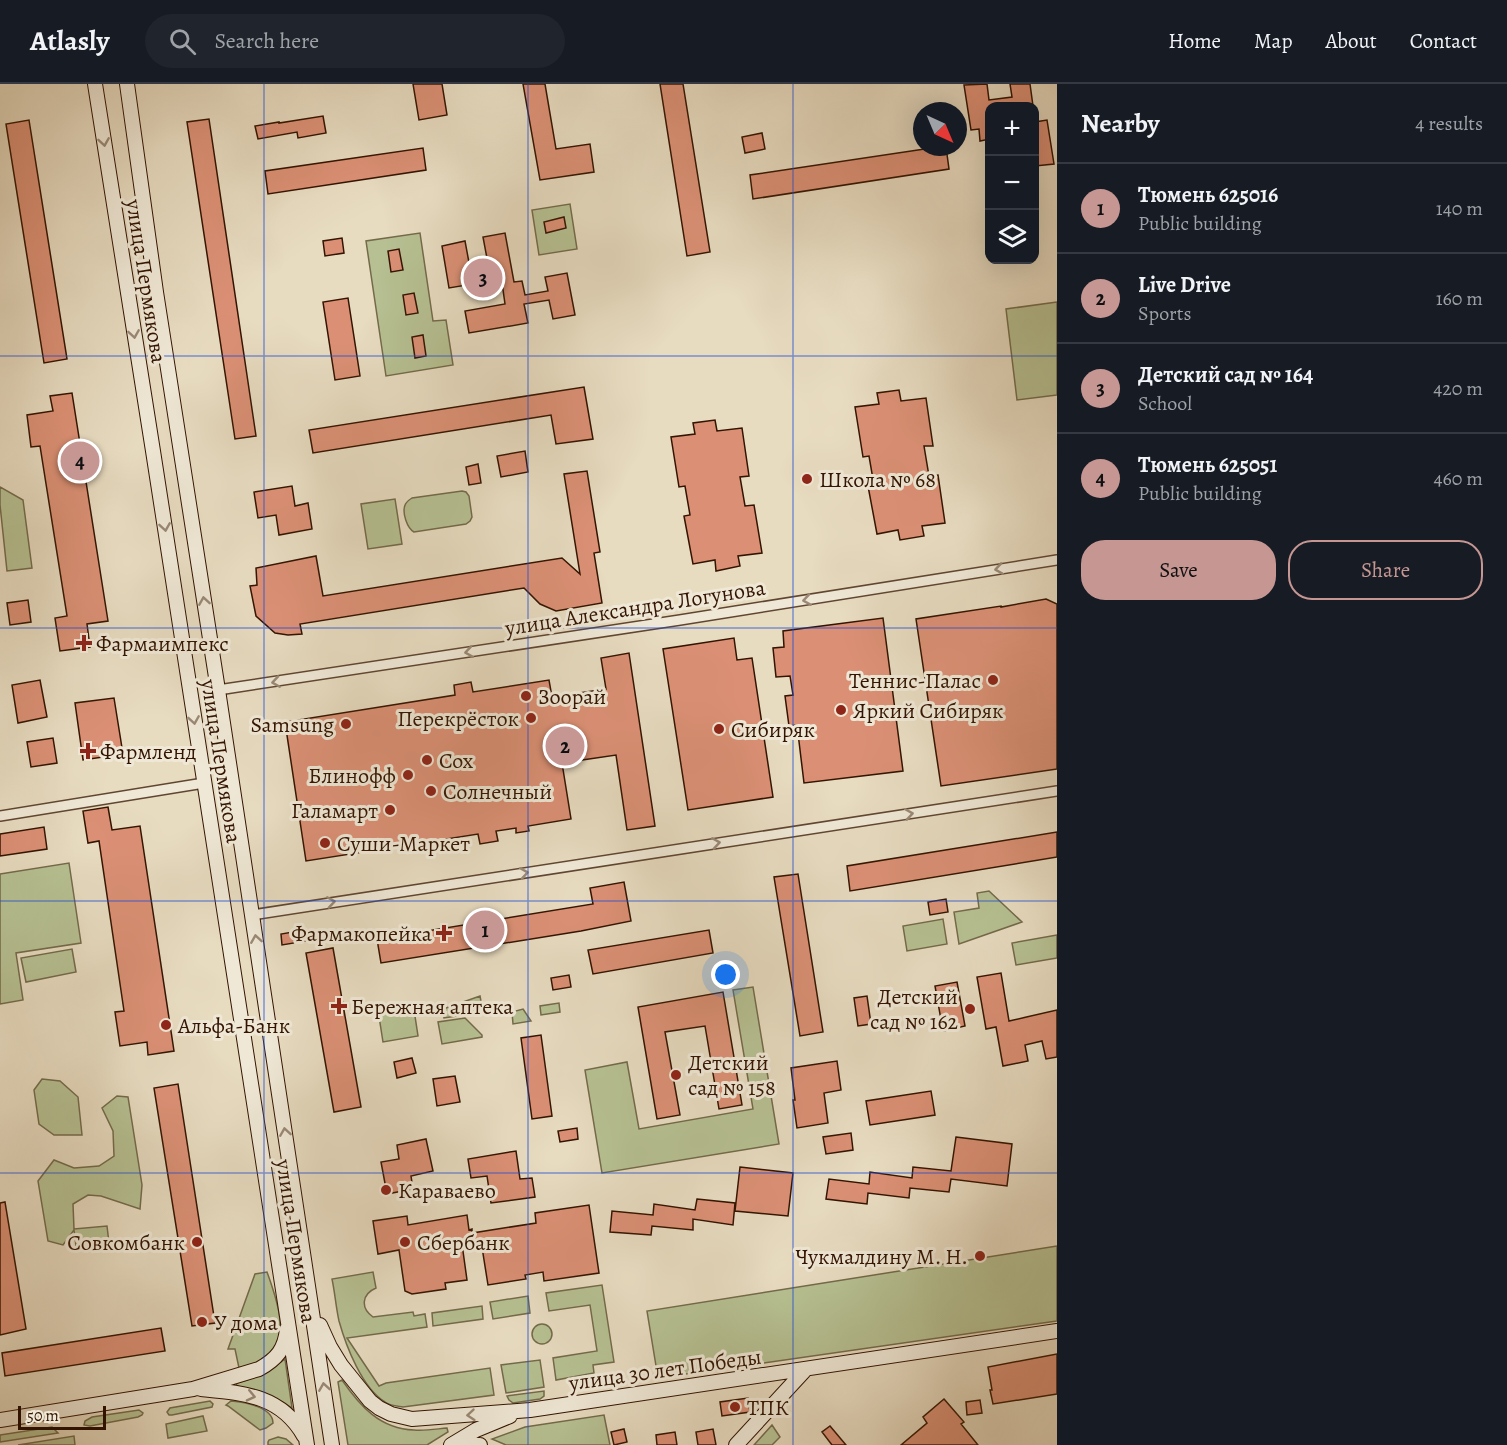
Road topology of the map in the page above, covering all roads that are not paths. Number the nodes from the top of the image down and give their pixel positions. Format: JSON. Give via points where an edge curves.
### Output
{"nodes":[{"id":1,"x":95,"y":84,"type":"edge"},
{"id":2,"x":127,"y":84,"type":"edge"},
{"id":3,"x":1057,"y":560,"type":"edge"},
{"id":4,"x":218,"y":690,"type":"junction"},
{"id":5,"x":204,"y":783,"type":"junction"},
{"id":6,"x":1057,"y":791,"type":"edge"},
{"id":7,"x":0,"y":816,"type":"edge"},
{"id":8,"x":252,"y":915,"type":"junction"},
{"id":9,"x":310,"y":1300,"type":"junction"},
{"id":10,"x":288,"y":1318,"type":"junction"},
{"id":11,"x":1057,"y":1330,"type":"edge"},
{"id":12,"x":806,"y":1369,"type":"junction"},
{"id":13,"x":193,"y":1389,"type":"junction"},
{"id":14,"x":530,"y":1410,"type":"junction"},
{"id":15,"x":0,"y":1420,"type":"edge"},
{"id":16,"x":307,"y":1444,"type":"edge"},
{"id":17,"x":333,"y":1445,"type":"edge"},
{"id":18,"x":451,"y":1445,"type":"edge"},
{"id":19,"x":464,"y":1445,"type":"edge"},
{"id":20,"x":480,"y":1445,"type":"edge"},
{"id":21,"x":736,"y":1445,"type":"edge"}],
"edges":[{"from":1,"to":5,"type":"main road","name":"улица Пермякова","one_way":true},
{"from":4,"to":2,"type":"main road","name":"улица Пермякова","one_way":true},
{"from":3,"to":4,"type":"street","name":"улица Александра Логунова","one_way":true},
{"from":4,"to":8,"type":"main road","name":"улица Пермякова"},
{"from":5,"to":7,"type":"street"},
{"from":5,"to":10,"type":"main road","name":"улица Пермякова"},
{"from":8,"to":6,"type":"street","one_way":true},
{"from":9,"to":8,"type":"main road","name":"улица Пермякова","one_way":true},
{"from":14,"to":9,"type":"main road","one_way":true,"via":[[412,1419],[391,1414],[370,1401],[340,1365]]},
{"from":17,"to":9,"type":"main road","name":"улица Пермякова","one_way":true},
{"from":10,"to":13,"type":"main road","via":[[286,1340],[268,1364]]},
{"from":10,"to":16,"type":"main road","name":"улица Пермякова"},
{"from":11,"to":12,"type":"main road","name":"улица 30 лет Победы"},
{"from":12,"to":14,"type":"main road","name":"улица 30 лет Победы"},
{"from":12,"to":21,"type":"main road","name":"улица 30 лет Победы"},
{"from":13,"to":15,"type":"main road"},
{"from":13,"to":16,"type":"main road","one_way":true,"via":[[225,1391],[270,1402],[293,1420]]},
{"from":14,"to":18,"type":"main road","via":[[489,1424]]},
{"from":19,"to":20,"type":"main road"}]}
